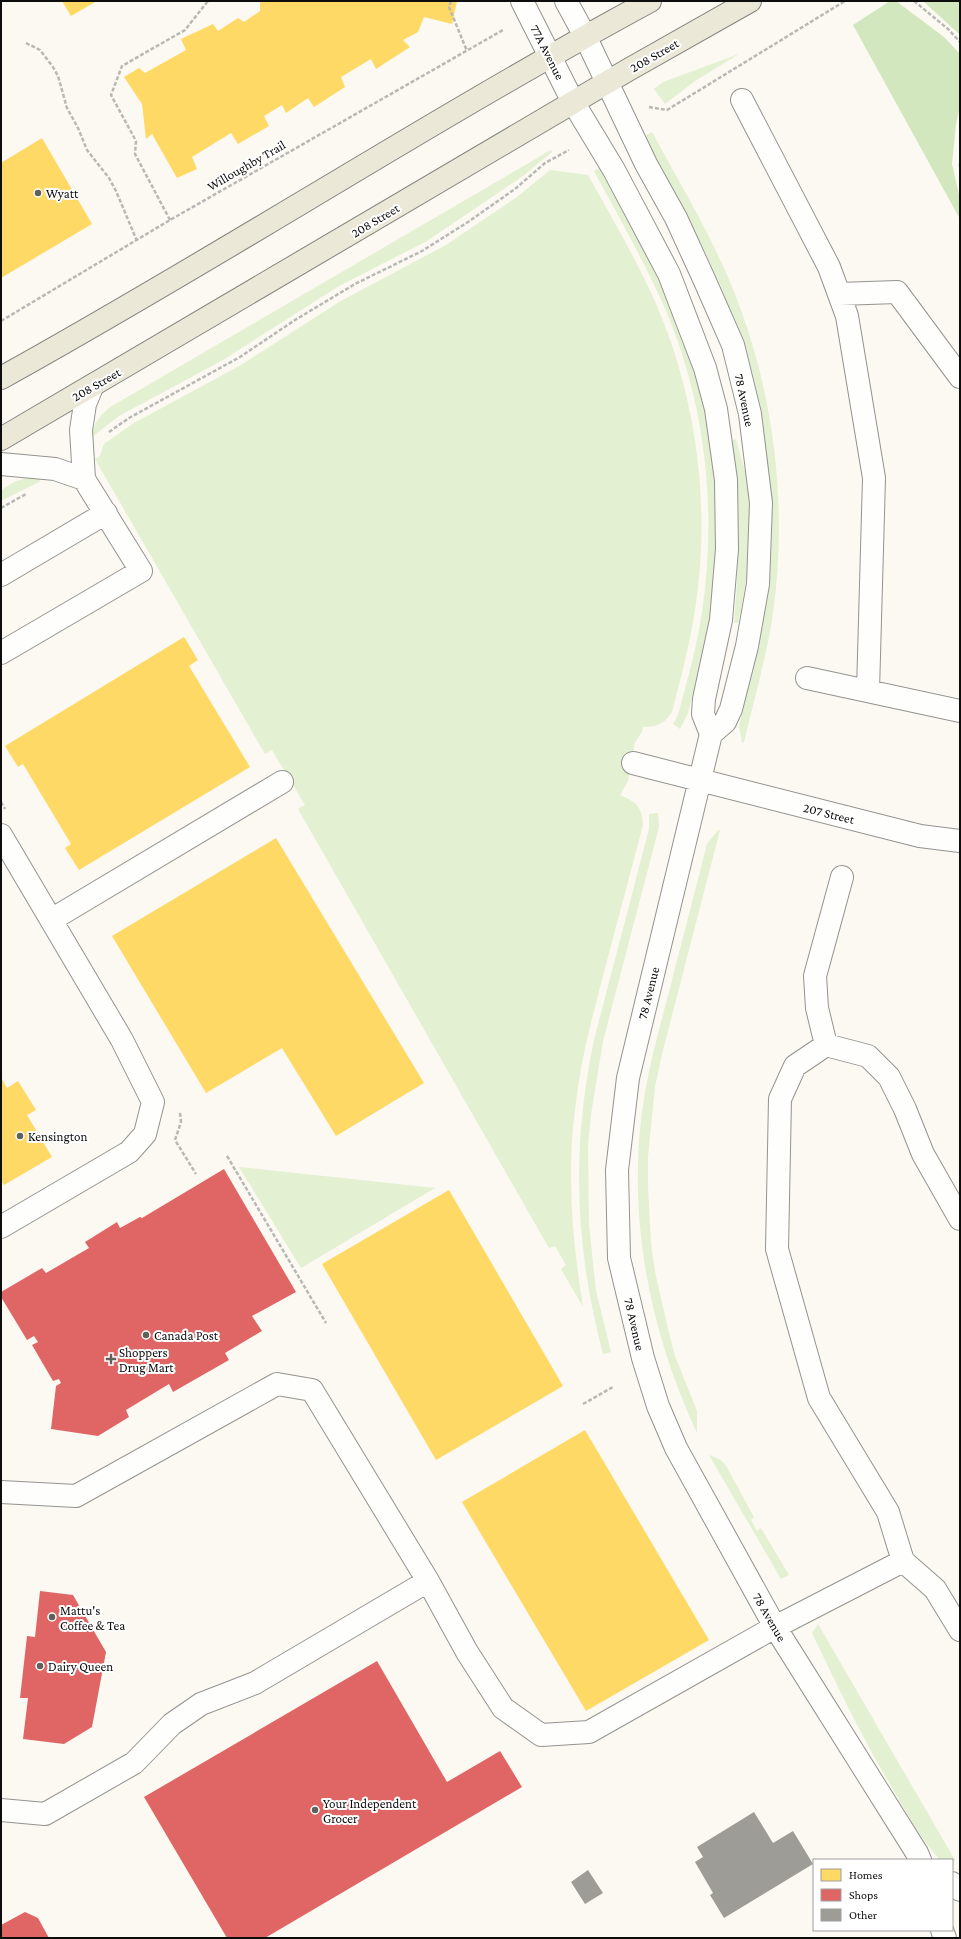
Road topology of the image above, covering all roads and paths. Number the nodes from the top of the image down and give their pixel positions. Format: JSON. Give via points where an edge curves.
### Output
{"nodes":[{"id":1,"x":208,"y":1,"type":"edge"},
{"id":2,"x":451,"y":1,"type":"edge"},
{"id":3,"x":522,"y":1,"type":"edge"},
{"id":4,"x":566,"y":1,"type":"edge"},
{"id":5,"x":650,"y":1,"type":"edge"},
{"id":6,"x":750,"y":1,"type":"edge"},
{"id":7,"x":845,"y":1,"type":"edge"},
{"id":8,"x":914,"y":1,"type":"edge"},
{"id":9,"x":503,"y":30,"type":"dead end"},
{"id":10,"x":585,"y":36,"type":"junction"},
{"id":11,"x":960,"y":42,"type":"edge"},
{"id":12,"x":26,"y":43,"type":"dead end"},
{"id":13,"x":467,"y":51,"type":"junction"},
{"id":14,"x":550,"y":56,"type":"junction"},
{"id":15,"x":607,"y":83,"type":"junction"},
{"id":16,"x":742,"y":100,"type":"dead end"},
{"id":17,"x":573,"y":102,"type":"junction"},
{"id":18,"x":647,"y":107,"type":"dead end"},
{"id":19,"x":572,"y":149,"type":"dead end"},
{"id":20,"x":960,"y":163,"type":"edge"},
{"id":21,"x":960,"y":167,"type":"edge"},
{"id":22,"x":170,"y":220,"type":"junction"},
{"id":23,"x":137,"y":241,"type":"junction"},
{"id":24,"x":839,"y":294,"type":"junction"},
{"id":25,"x":1,"y":321,"type":"edge"},
{"id":26,"x":960,"y":377,"type":"edge"},
{"id":27,"x":1,"y":378,"type":"edge"},
{"id":28,"x":92,"y":387,"type":"junction"},
{"id":29,"x":106,"y":434,"type":"dead end"},
{"id":30,"x":1,"y":440,"type":"edge"},
{"id":31,"x":1,"y":464,"type":"edge"},
{"id":32,"x":84,"y":479,"type":"junction"},
{"id":33,"x":106,"y":513,"type":"junction"},
{"id":34,"x":1,"y":575,"type":"edge"},
{"id":35,"x":1,"y":653,"type":"edge"},
{"id":36,"x":807,"y":678,"type":"dead end"},
{"id":37,"x":868,"y":691,"type":"junction"},
{"id":38,"x":960,"y":711,"type":"edge"},
{"id":39,"x":711,"y":734,"type":"junction"},
{"id":40,"x":633,"y":763,"type":"dead end"},
{"id":41,"x":700,"y":780,"type":"junction"},
{"id":42,"x":282,"y":782,"type":"dead end"},
{"id":43,"x":1,"y":802,"type":"edge"},
{"id":44,"x":8,"y":815,"type":"dead end"},
{"id":45,"x":1,"y":835,"type":"edge"},
{"id":46,"x":960,"y":841,"type":"edge"},
{"id":47,"x":842,"y":877,"type":"dead end"},
{"id":48,"x":51,"y":920,"type":"junction"},
{"id":49,"x":826,"y":1044,"type":"junction"},
{"id":50,"x":179,"y":1109,"type":"dead end"},
{"id":51,"x":227,"y":1156,"type":"dead end"},
{"id":52,"x":196,"y":1174,"type":"dead end"},
{"id":53,"x":960,"y":1219,"type":"edge"},
{"id":54,"x":1,"y":1227,"type":"edge"},
{"id":55,"x":326,"y":1323,"type":"dead end"},
{"id":56,"x":613,"y":1387,"type":"dead end"},
{"id":57,"x":583,"y":1404,"type":"dead end"},
{"id":58,"x":1,"y":1492,"type":"edge"},
{"id":59,"x":903,"y":1561,"type":"junction"},
{"id":60,"x":428,"y":1581,"type":"junction"},
{"id":61,"x":775,"y":1627,"type":"junction"},
{"id":62,"x":960,"y":1630,"type":"edge"},
{"id":63,"x":1,"y":1810,"type":"edge"},
{"id":64,"x":921,"y":1858,"type":"edge"}],
"edges":[{"from":1,"to":22,"type":"path","via":[[185,30],[122,66],[111,95],[136,140],[135,154]]},
{"from":2,"to":13,"type":"path","via":[[449,7]]},
{"from":3,"to":14,"type":"street","name":"77A Avenue"},
{"from":4,"to":10,"type":"street"},
{"from":5,"to":10,"type":"main road"},
{"from":6,"to":15,"type":"main road","name":"208 Street"},
{"from":7,"to":18,"type":"path","via":[[667,110]]},
{"from":8,"to":11,"type":"path"},
{"from":9,"to":13,"type":"path","name":"Willoughby Trail"},
{"from":10,"to":14,"type":"main road"},
{"from":10,"to":15,"type":"street"},
{"from":12,"to":23,"type":"path","via":[[40,50],[53,67],[67,108],[86,150],[109,178]]},
{"from":13,"to":22,"type":"path","name":"Willoughby Trail"},
{"from":14,"to":17,"type":"street","name":"77A Avenue"},
{"from":14,"to":27,"type":"main road","via":[[97,325]]},
{"from":15,"to":17,"type":"main road","name":"208 Street"},
{"from":15,"to":39,"type":"street","name":"78 Avenue","via":[[646,164],[676,218],[729,338],[750,414],[761,503],[758,584],[747,646],[731,709],[725,722]]},
{"from":16,"to":24,"type":"street","via":[[829,267]]},
{"from":17,"to":28,"type":"main road","name":"208 Street"},
{"from":17,"to":39,"type":"street","via":[[669,274],[705,368],[716,410],[726,480],[727,549],[721,620],[704,698],[703,714]]},
{"from":19,"to":29,"type":"path","via":[[545,163],[515,189],[422,251],[355,284],[240,357],[129,418]]},
{"from":20,"to":21,"type":"path"},
{"from":22,"to":23,"type":"path","name":"Willoughby Trail"},
{"from":23,"to":25,"type":"path","name":"Willoughby Trail"},
{"from":24,"to":26,"type":"street","via":[[897,292]]},
{"from":24,"to":37,"type":"street","via":[[847,316],[874,478]]},
{"from":28,"to":30,"type":"main road","name":"208 Street"},
{"from":28,"to":32,"type":"street","via":[[85,404],[81,430]]},
{"from":31,"to":32,"type":"street","via":[[55,470]]},
{"from":32,"to":33,"type":"street"},
{"from":33,"to":34,"type":"street"},
{"from":33,"to":35,"type":"street","via":[[141,571]]},
{"from":36,"to":37,"type":"street"},
{"from":37,"to":38,"type":"street"},
{"from":39,"to":41,"type":"street","name":"78 Avenue"},
{"from":40,"to":41,"type":"street","name":"207 Street"},
{"from":41,"to":46,"type":"street","name":"207 Street","via":[[920,836]]},
{"from":41,"to":61,"type":"street","name":"78 Avenue","via":[[628,1078],[617,1170],[619,1258],[643,1358],[658,1406],[676,1448]]},
{"from":42,"to":48,"type":"street"},
{"from":43,"to":44,"type":"path"},
{"from":45,"to":48,"type":"street"},
{"from":47,"to":49,"type":"street","via":[[815,976],[817,1008]]},
{"from":48,"to":54,"type":"street","via":[[122,1040],[153,1102],[145,1134],[129,1152]]},
{"from":49,"to":53,"type":"street","via":[[868,1056],[889,1077],[923,1154]]},
{"from":49,"to":59,"type":"street","via":[[795,1066],[780,1099],[777,1249],[819,1398],[888,1512]]},
{"from":50,"to":52,"type":"path","via":[[181,1122],[175,1140]]},
{"from":51,"to":55,"type":"path"},
{"from":56,"to":57,"type":"path"},
{"from":58,"to":60,"type":"street","via":[[76,1496],[277,1384],[312,1390]]},
{"from":59,"to":61,"type":"street"},
{"from":59,"to":62,"type":"street","via":[[935,1589]]},
{"from":60,"to":61,"type":"street","via":[[467,1652],[503,1708],[541,1735],[588,1732]]},
{"from":60,"to":63,"type":"street","via":[[255,1683],[201,1704],[172,1724],[134,1763],[45,1814]]},
{"from":61,"to":64,"type":"street","name":"78 Avenue"}]}
